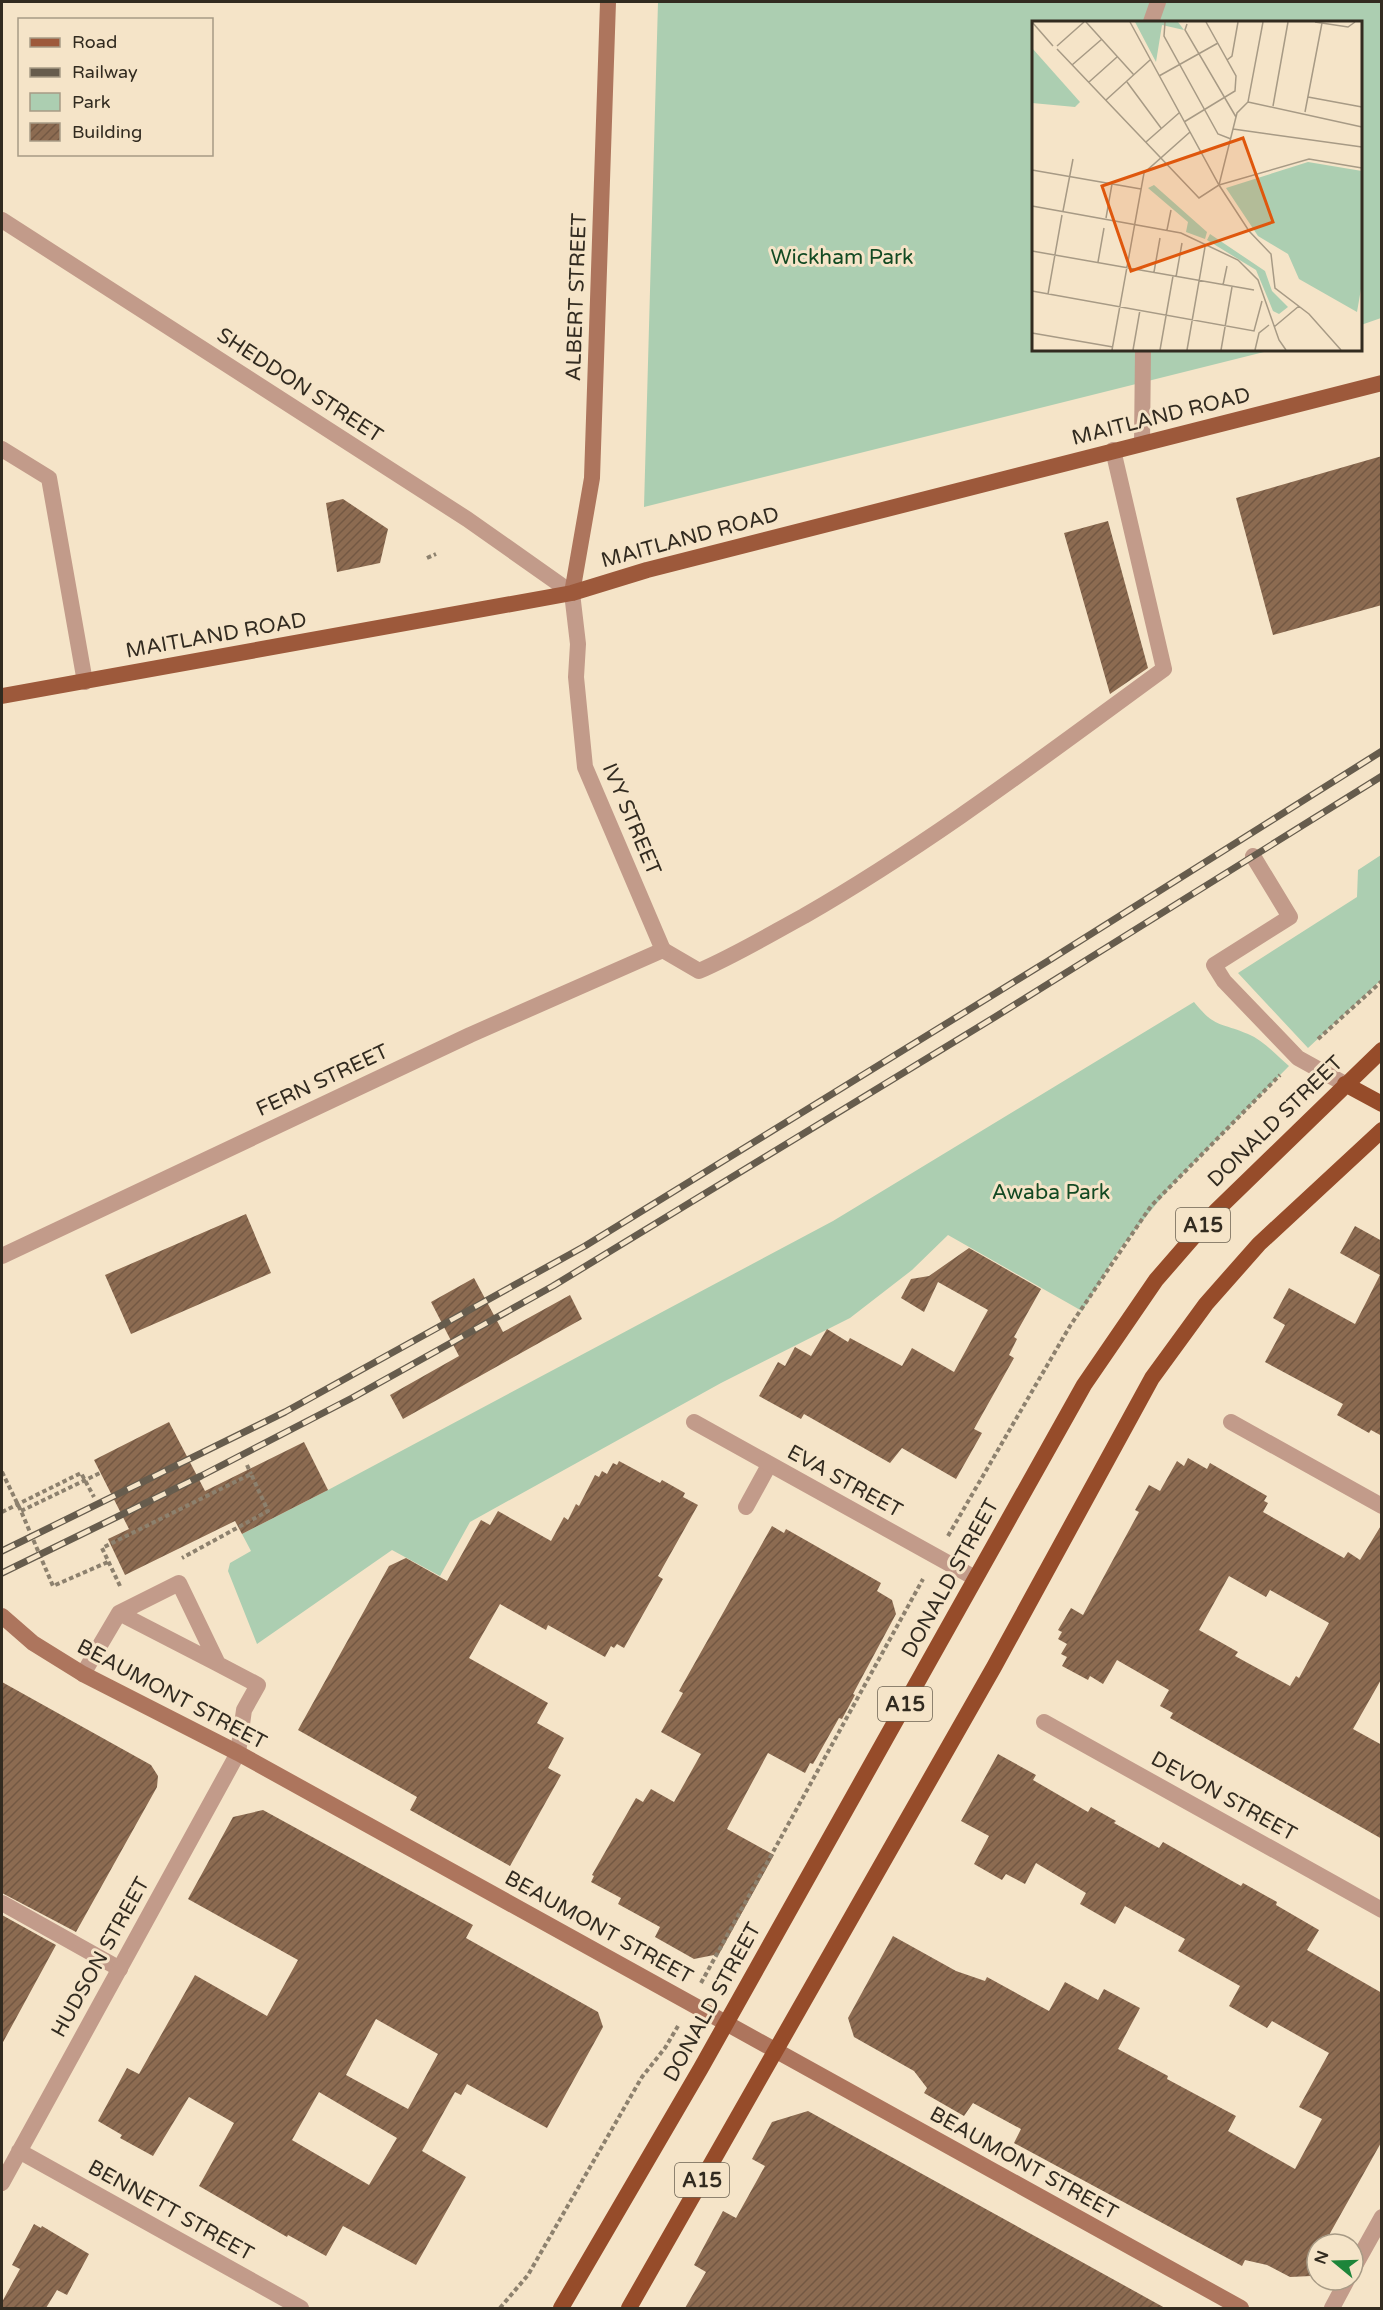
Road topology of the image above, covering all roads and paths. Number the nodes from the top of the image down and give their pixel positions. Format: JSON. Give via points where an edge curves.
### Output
{"nodes":[{"id":1,"x":608,"y":2,"type":"edge"},
{"id":2,"x":1158,"y":2,"type":"edge"},
{"id":3,"x":1151,"y":21,"type":"edge"},
{"id":4,"x":2,"y":220,"type":"edge"},
{"id":5,"x":1143,"y":351,"type":"edge"},
{"id":6,"x":1382,"y":383,"type":"edge"},
{"id":7,"x":1142,"y":443,"type":"junction"},
{"id":8,"x":2,"y":449,"type":"edge"},
{"id":9,"x":1113,"y":450,"type":"junction"},
{"id":10,"x":436,"y":554,"type":"dead end"},
{"id":11,"x":427,"y":558,"type":"dead end"},
{"id":12,"x":572,"y":593,"type":"junction"},
{"id":13,"x":85,"y":682,"type":"junction"},
{"id":14,"x":2,"y":696,"type":"edge"},
{"id":15,"x":1252,"y":856,"type":"dead end"},
{"id":16,"x":663,"y":950,"type":"junction"},
{"id":17,"x":1382,"y":981,"type":"edge"},
{"id":18,"x":1382,"y":1050,"type":"edge"},
{"id":19,"x":1298,"y":1058,"type":"junction"},
{"id":20,"x":1345,"y":1084,"type":"junction"},
{"id":21,"x":1382,"y":1104,"type":"edge"},
{"id":22,"x":1382,"y":1130,"type":"edge"},
{"id":23,"x":2,"y":1256,"type":"edge"},
{"id":24,"x":694,"y":1422,"type":"dead end"},
{"id":25,"x":1231,"y":1422,"type":"dead end"},
{"id":26,"x":247,"y":1465,"type":"dead end"},
{"id":27,"x":769,"y":1465,"type":"junction"},
{"id":28,"x":2,"y":1472,"type":"edge"},
{"id":29,"x":100,"y":1473,"type":"dead end"},
{"id":30,"x":251,"y":1474,"type":"junction"},
{"id":31,"x":85,"y":1481,"type":"junction"},
{"id":32,"x":94,"y":1497,"type":"dead end"},
{"id":33,"x":746,"y":1506,"type":"dead end"},
{"id":34,"x":1382,"y":1506,"type":"edge"},
{"id":35,"x":21,"y":1511,"type":"junction"},
{"id":36,"x":2,"y":1512,"type":"edge"},
{"id":37,"x":956,"y":1523,"type":"dead end"},
{"id":38,"x":178,"y":1560,"type":"dead end"},
{"id":39,"x":108,"y":1562,"type":"junction"},
{"id":40,"x":975,"y":1578,"type":"junction"},
{"id":41,"x":921,"y":1585,"type":"dead end"},
{"id":42,"x":123,"y":1593,"type":"dead end"},
{"id":43,"x":119,"y":1613,"type":"junction"},
{"id":44,"x":2,"y":1616,"type":"edge"},
{"id":45,"x":218,"y":1664,"type":"junction"},
{"id":46,"x":83,"y":1674,"type":"junction"},
{"id":47,"x":1044,"y":1722,"type":"dead end"},
{"id":48,"x":238,"y":1753,"type":"junction"},
{"id":49,"x":2,"y":1903,"type":"edge"},
{"id":50,"x":1382,"y":1910,"type":"edge"},
{"id":51,"x":120,"y":1969,"type":"junction"},
{"id":52,"x":709,"y":1969,"type":"dead end"},
{"id":53,"x":726,"y":2023,"type":"junction"},
{"id":54,"x":669,"y":2041,"type":"dead end"},
{"id":55,"x":774,"y":2051,"type":"junction"},
{"id":56,"x":19,"y":2151,"type":"junction"},
{"id":57,"x":2,"y":2183,"type":"edge"},
{"id":58,"x":1382,"y":2217,"type":"edge"},
{"id":59,"x":1365,"y":2247,"type":"edge"},
{"id":60,"x":1341,"y":2292,"type":"edge"},
{"id":61,"x":301,"y":2308,"type":"edge"},
{"id":62,"x":500,"y":2308,"type":"edge"},
{"id":63,"x":561,"y":2308,"type":"edge"},
{"id":64,"x":629,"y":2308,"type":"edge"},
{"id":65,"x":1241,"y":2308,"type":"edge"},
{"id":66,"x":1332,"y":2308,"type":"edge"}],
"edges":[{"from":1,"to":12,"type":"main road","name":"ALBERT STREET","via":[[592,478]]},
{"from":2,"to":3,"type":"street"},
{"from":4,"to":12,"type":"street","name":"SHEDDON STREET","via":[[458,513]]},
{"from":5,"to":7,"type":"street"},
{"from":6,"to":7,"type":"main road","name":"MAITLAND ROAD"},
{"from":7,"to":9,"type":"main road","name":"MAITLAND ROAD"},
{"from":8,"to":13,"type":"street","via":[[49,478]]},
{"from":9,"to":12,"type":"main road","name":"MAITLAND ROAD","via":[[647,570]]},
{"from":9,"to":16,"type":"street","via":[[1164,669],[940,832],[858,885],[736,955],[699,971]]},
{"from":10,"to":11,"type":"path"},
{"from":12,"to":13,"type":"main road","name":"MAITLAND ROAD"},
{"from":12,"to":16,"type":"street","name":"IVY STREET","via":[[585,767]]},
{"from":13,"to":14,"type":"main road","name":"MAITLAND ROAD"},
{"from":15,"to":19,"type":"street","via":[[1290,917],[1214,965],[1224,981]]},
{"from":16,"to":23,"type":"street","name":"FERN STREET","via":[[470,1035]]},
{"from":17,"to":19,"type":"path"},
{"from":18,"to":20,"type":"highway","name":"DONALD STREET","number":"A15"},
{"from":19,"to":20,"type":"street"},
{"from":19,"to":37,"type":"path","via":[[1150,1206],[1070,1326]]},
{"from":20,"to":21,"type":"highway"},
{"from":20,"to":40,"type":"highway","name":"DONALD STREET","number":"A15","via":[[1216,1211],[1156,1280],[1084,1385]]},
{"from":22,"to":55,"type":"highway","number":"A15","via":[[1258,1244],[1206,1304],[1152,1378],[994,1667]]},
{"from":24,"to":27,"type":"street","name":"EVA STREET"},
{"from":25,"to":34,"type":"street"},
{"from":26,"to":30,"type":"path"},
{"from":27,"to":33,"type":"street"},
{"from":27,"to":40,"type":"street","name":"EVA STREET"},
{"from":28,"to":35,"type":"path"},
{"from":29,"to":31,"type":"path"},
{"from":30,"to":38,"type":"path","via":[[268,1511]]},
{"from":30,"to":39,"type":"path","via":[[102,1548]]},
{"from":31,"to":32,"type":"path"},
{"from":31,"to":35,"type":"path"},
{"from":31,"to":36,"type":"path","via":[[81,1473]]},
{"from":35,"to":39,"type":"path","via":[[53,1586]]},
{"from":39,"to":42,"type":"path"},
{"from":40,"to":53,"type":"highway","name":"DONALD STREET","number":"A15"},
{"from":41,"to":52,"type":"path"},
{"from":43,"to":45,"type":"street"},
{"from":43,"to":45,"type":"street","via":[[178,1583]]},
{"from":43,"to":46,"type":"street"},
{"from":44,"to":46,"type":"main road","name":"BEAUMONT STREET","via":[[33,1643]]},
{"from":45,"to":48,"type":"street","via":[[258,1685],[244,1710]]},
{"from":46,"to":48,"type":"main road","name":"BEAUMONT STREET"},
{"from":47,"to":50,"type":"street","name":"DEVON STREET"},
{"from":48,"to":51,"type":"street","name":"HUDSON STREET"},
{"from":48,"to":53,"type":"main road","name":"BEAUMONT STREET"},
{"from":49,"to":51,"type":"street"},
{"from":51,"to":56,"type":"street","name":"HUDSON STREET"},
{"from":53,"to":55,"type":"main road","name":"BEAUMONT STREET"},
{"from":53,"to":63,"type":"highway","name":"DONALD STREET","number":"A15"},
{"from":54,"to":62,"type":"path","via":[[642,2077],[528,2275]]},
{"from":55,"to":64,"type":"highway","number":"A15"},
{"from":55,"to":65,"type":"main road","name":"BEAUMONT STREET"},
{"from":56,"to":57,"type":"street","name":"HUDSON STREET"},
{"from":56,"to":61,"type":"street","name":"BENNETT STREET"},
{"from":58,"to":59,"type":"street"},
{"from":60,"to":66,"type":"street"}]}
